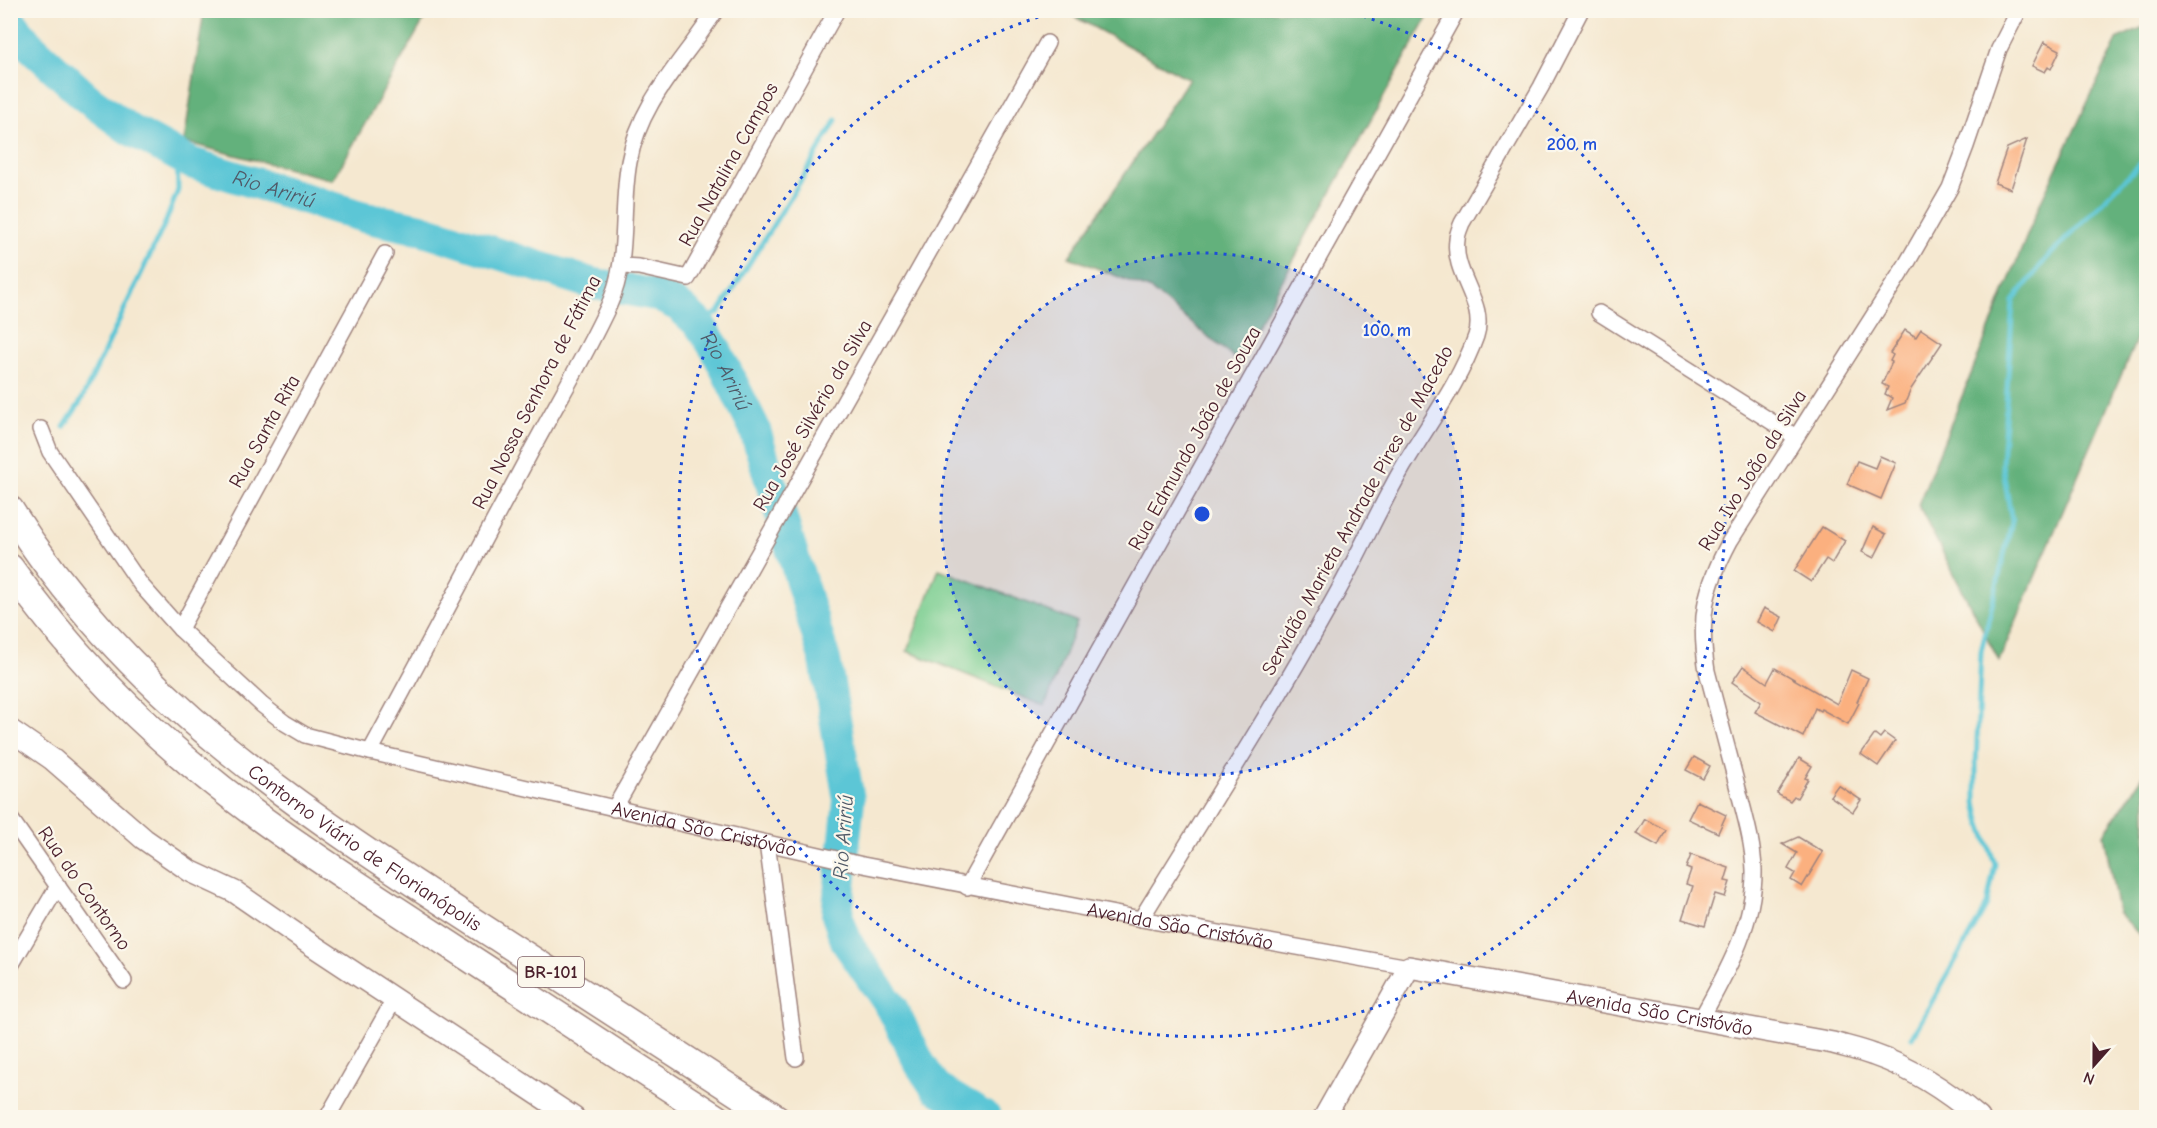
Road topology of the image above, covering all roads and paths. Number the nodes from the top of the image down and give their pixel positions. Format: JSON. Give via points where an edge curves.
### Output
{"nodes":[{"id":1,"x":716,"y":10,"type":"edge"},
{"id":2,"x":837,"y":10,"type":"edge"},
{"id":3,"x":1457,"y":10,"type":"edge"},
{"id":4,"x":1581,"y":10,"type":"edge"},
{"id":5,"x":2019,"y":10,"type":"edge"},
{"id":6,"x":1047,"y":43,"type":"dead end"},
{"id":7,"x":385,"y":255,"type":"dead end"},
{"id":8,"x":620,"y":272,"type":"junction"},
{"id":9,"x":1599,"y":313,"type":"dead end"},
{"id":10,"x":41,"y":429,"type":"dead end"},
{"id":11,"x":1796,"y":437,"type":"junction"},
{"id":12,"x":10,"y":510,"type":"edge"},
{"id":13,"x":10,"y":568,"type":"edge"},
{"id":14,"x":180,"y":629,"type":"junction"},
{"id":15,"x":10,"y":730,"type":"edge"},
{"id":16,"x":370,"y":752,"type":"junction"},
{"id":17,"x":614,"y":808,"type":"junction"},
{"id":18,"x":10,"y":818,"type":"edge"},
{"id":19,"x":767,"y":843,"type":"junction"},
{"id":20,"x":58,"y":886,"type":"junction"},
{"id":21,"x":968,"y":887,"type":"junction"},
{"id":22,"x":1141,"y":919,"type":"junction"},
{"id":23,"x":10,"y":967,"type":"edge"},
{"id":24,"x":1409,"y":968,"type":"junction"},
{"id":25,"x":124,"y":981,"type":"dead end"},
{"id":26,"x":394,"y":1000,"type":"junction"},
{"id":27,"x":1701,"y":1019,"type":"junction"},
{"id":28,"x":602,"y":1044,"type":"junction"},
{"id":29,"x":796,"y":1058,"type":"dead end"},
{"id":30,"x":327,"y":1118,"type":"edge"},
{"id":31,"x":574,"y":1118,"type":"edge"},
{"id":32,"x":683,"y":1118,"type":"edge"},
{"id":33,"x":716,"y":1118,"type":"edge"},
{"id":34,"x":776,"y":1118,"type":"edge"},
{"id":35,"x":1324,"y":1118,"type":"edge"},
{"id":36,"x":1979,"y":1118,"type":"edge"}],
"edges":[{"from":1,"to":8,"type":"street","name":"Rua Nossa Senhora de Fátima","via":[[653,98],[635,138],[629,163]]},
{"from":2,"to":8,"type":"street","name":"Rua Natalina Campos","via":[[688,278],[639,267]]},
{"from":3,"to":21,"type":"street","name":"Rua Edmundo João de Souza"},
{"from":4,"to":22,"type":"street","name":"Servidão Marieta Andrade Pires de Macedo","via":[[1462,223],[1457,255],[1478,312],[1476,334],[1465,362],[1403,467],[1281,693]]},
{"from":5,"to":11,"type":"street","name":"Rua Ivo João da Silva","via":[[1999,49],[1950,188]]},
{"from":6,"to":17,"type":"street","name":"Rua José Silvério da Silva"},
{"from":7,"to":14,"type":"street","name":"Rua Santa Rita"},
{"from":8,"to":16,"type":"street","name":"Rua Nossa Senhora de Fátima","via":[[609,304],[569,382]]},
{"from":9,"to":11,"type":"street"},
{"from":10,"to":14,"type":"street","name":"Avenida São Cristóvão","via":[[50,452],[134,576]]},
{"from":11,"to":27,"type":"street","name":"Rua Ivo João da Silva","via":[[1730,541],[1715,569],[1706,599],[1702,643],[1751,837],[1754,871],[1747,917],[1738,944]]},
{"from":12,"to":34,"type":"highway","name":"Contorno Viário de Florianópolis","number":"BR-101","via":[[66,589],[126,658],[230,754],[327,825]]},
{"from":13,"to":28,"type":"highway","name":"Contorno Viário de Florianópolis","number":"BR-101","via":[[103,680],[210,779],[308,852]]},
{"from":14,"to":16,"type":"street","name":"Avenida São Cristóvão","via":[[285,723],[305,735]]},
{"from":15,"to":26,"type":"main road","via":[[52,759],[144,838],[190,871],[235,891]]},
{"from":16,"to":17,"type":"street","name":"Avenida São Cristóvão"},
{"from":17,"to":19,"type":"street","name":"Avenida São Cristóvão"},
{"from":18,"to":20,"type":"street","name":"Rua do Contorno"},
{"from":19,"to":21,"type":"street","name":"Avenida São Cristóvão"},
{"from":19,"to":29,"type":"street"},
{"from":20,"to":23,"type":"street"},
{"from":20,"to":25,"type":"street","name":"Rua do Contorno"},
{"from":21,"to":22,"type":"street","name":"Avenida São Cristóvão"},
{"from":22,"to":24,"type":"street","name":"Avenida São Cristóvão"},
{"from":24,"to":27,"type":"main road","name":"Avenida São Cristóvão"},
{"from":24,"to":35,"type":"main road"},
{"from":26,"to":30,"type":"street"},
{"from":26,"to":31,"type":"main road"},
{"from":27,"to":36,"type":"main road","name":"Avenida São Cristóvão","via":[[1823,1041],[1875,1055],[1928,1081]]},
{"from":28,"to":32,"type":"highway"},
{"from":28,"to":33,"type":"highway","name":"Contorno Viário de Florianópolis","number":"BR-101"}]}
